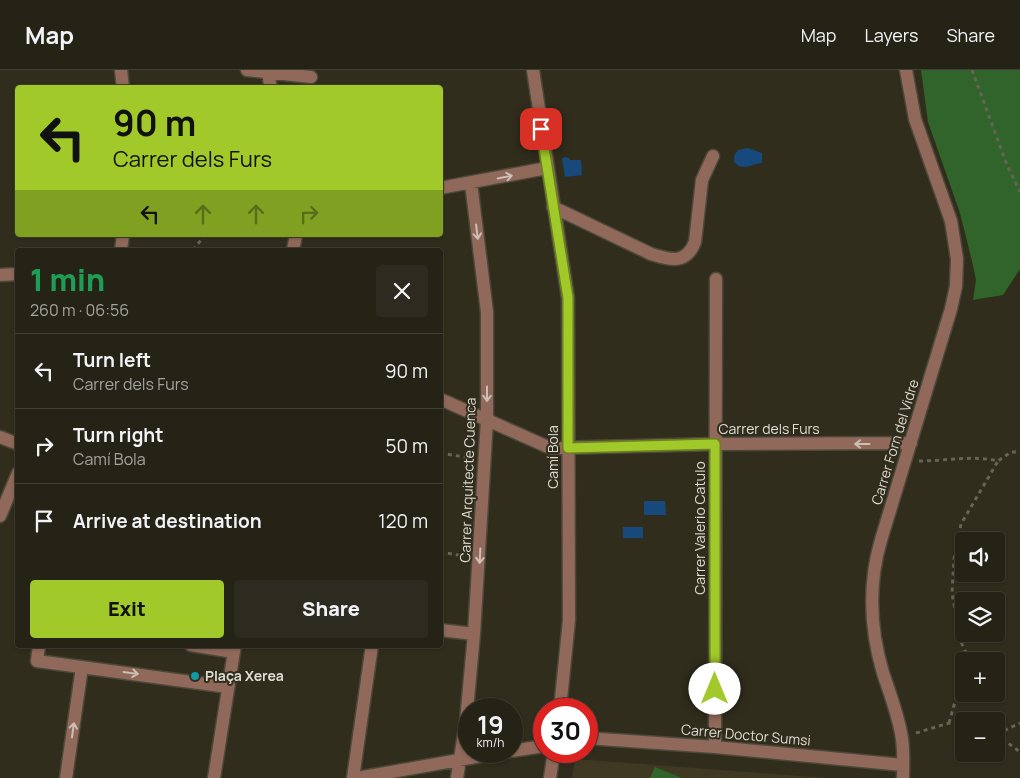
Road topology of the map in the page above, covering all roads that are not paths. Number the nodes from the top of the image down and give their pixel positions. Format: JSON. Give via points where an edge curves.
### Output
{"nodes":[{"id":1,"x":121,"y":70,"type":"edge"},
{"id":2,"x":247,"y":70,"type":"edge"},
{"id":3,"x":532,"y":70,"type":"edge"},
{"id":4,"x":906,"y":70,"type":"edge"},
{"id":5,"x":267,"y":71,"type":"edge"},
{"id":6,"x":310,"y":78,"type":"edge"},
{"id":7,"x":123,"y":85,"type":"edge"},
{"id":8,"x":270,"y":85,"type":"edge"},
{"id":9,"x":712,"y":156,"type":"dead end"},
{"id":10,"x":547,"y":168,"type":"junction"},
{"id":11,"x":471,"y":183,"type":"junction"},
{"id":12,"x":443,"y":188,"type":"edge"},
{"id":13,"x":553,"y":207,"type":"junction"},
{"id":14,"x":15,"y":274,"type":"edge"},
{"id":15,"x":0,"y":275,"type":"edge"},
{"id":16,"x":716,"y":279,"type":"dead end"},
{"id":17,"x":443,"y":400,"type":"edge"},
{"id":18,"x":487,"y":419,"type":"junction"},
{"id":19,"x":0,"y":437,"type":"edge"},
{"id":20,"x":15,"y":443,"type":"edge"},
{"id":21,"x":911,"y":443,"type":"junction"},
{"id":22,"x":715,"y":444,"type":"junction"},
{"id":23,"x":568,"y":448,"type":"junction"},
{"id":24,"x":15,"y":480,"type":"edge"},
{"id":25,"x":0,"y":516,"type":"edge"},
{"id":26,"x":443,"y":630,"type":"edge"},
{"id":27,"x":474,"y":634,"type":"junction"},
{"id":28,"x":39,"y":648,"type":"edge"},
{"id":29,"x":372,"y":648,"type":"edge"},
{"id":30,"x":234,"y":649,"type":"edge"},
{"id":31,"x":82,"y":667,"type":"junction"},
{"id":32,"x":228,"y":687,"type":"junction"},
{"id":33,"x":467,"y":698,"type":"edge"},
{"id":34,"x":561,"y":698,"type":"edge"},
{"id":35,"x":598,"y":739,"type":"edge"},
{"id":36,"x":715,"y":747,"type":"junction"},
{"id":37,"x":458,"y":760,"type":"edge"},
{"id":38,"x":460,"y":763,"type":"edge"},
{"id":39,"x":552,"y":763,"type":"edge"},
{"id":40,"x":903,"y":765,"type":"junction"},
{"id":41,"x":66,"y":778,"type":"edge"},
{"id":42,"x":214,"y":778,"type":"edge"},
{"id":43,"x":355,"y":778,"type":"edge"},
{"id":44,"x":457,"y":778,"type":"edge"},
{"id":45,"x":550,"y":778,"type":"edge"},
{"id":46,"x":903,"y":778,"type":"edge"}],
"edges":[{"from":1,"to":7,"type":"street"},
{"from":2,"to":5,"type":"street"},
{"from":3,"to":10,"type":"street","name":"Camí Bola"},
{"from":4,"to":21,"type":"street","name":"Carrer Forn del Vidre","via":[[915,119],[951,221],[957,258],[951,309]]},
{"from":5,"to":6,"type":"street"},
{"from":5,"to":8,"type":"street"},
{"from":9,"to":13,"type":"street","via":[[702,180],[695,242],[692,250],[679,259],[651,254]]},
{"from":11,"to":10,"type":"street","one_way":true},
{"from":10,"to":13,"type":"street","name":"Camí Bola"},
{"from":11,"to":12,"type":"street"},
{"from":11,"to":18,"type":"street","name":"Carrer Arquitecte Cuenca","one_way":true,"via":[[487,312]]},
{"from":13,"to":23,"type":"street","name":"Camí Bola","via":[[568,298]]},
{"from":14,"to":15,"type":"street"},
{"from":16,"to":22,"type":"street","name":"Carrer Valerio Catulo"},
{"from":17,"to":18,"type":"street","name":"Carrer dels Furs"},
{"from":18,"to":23,"type":"street","name":"Carrer dels Furs","via":[[548,447]]},
{"from":18,"to":27,"type":"street","name":"Carrer Arquitecte Cuenca","one_way":true},
{"from":19,"to":20,"type":"street"},
{"from":21,"to":22,"type":"street","name":"Carrer dels Furs","one_way":true},
{"from":21,"to":40,"type":"street","name":"Carrer Forn del Vidre","via":[[877,554],[872,586],[877,650],[902,737]]},
{"from":22,"to":23,"type":"street","name":"Carrer dels Furs"},
{"from":22,"to":36,"type":"street","name":"Carrer Valerio Catulo"},
{"from":23,"to":34,"type":"street","name":"Camí Bola","via":[[569,620]]},
{"from":24,"to":25,"type":"street"},
{"from":26,"to":27,"type":"street"},
{"from":27,"to":33,"type":"street","name":"Carrer Arquitecte Cuenca"},
{"from":28,"to":31,"type":"street","via":[[37,661]]},
{"from":29,"to":43,"type":"street"},
{"from":30,"to":32,"type":"street"},
{"from":31,"to":32,"type":"street","one_way":true},
{"from":41,"to":31,"type":"street","one_way":true},
{"from":32,"to":42,"type":"street"},
{"from":35,"to":36,"type":"street","name":"Carrer Doctor Sumsi"},
{"from":36,"to":40,"type":"street","name":"Carrer Doctor Sumsi"},
{"from":37,"to":43,"type":"street"},
{"from":38,"to":44,"type":"street","name":"Carrer Arquitecte Cuenca"},
{"from":39,"to":45,"type":"street"},
{"from":40,"to":46,"type":"street","name":"Carrer Forn del Vidre"}]}
